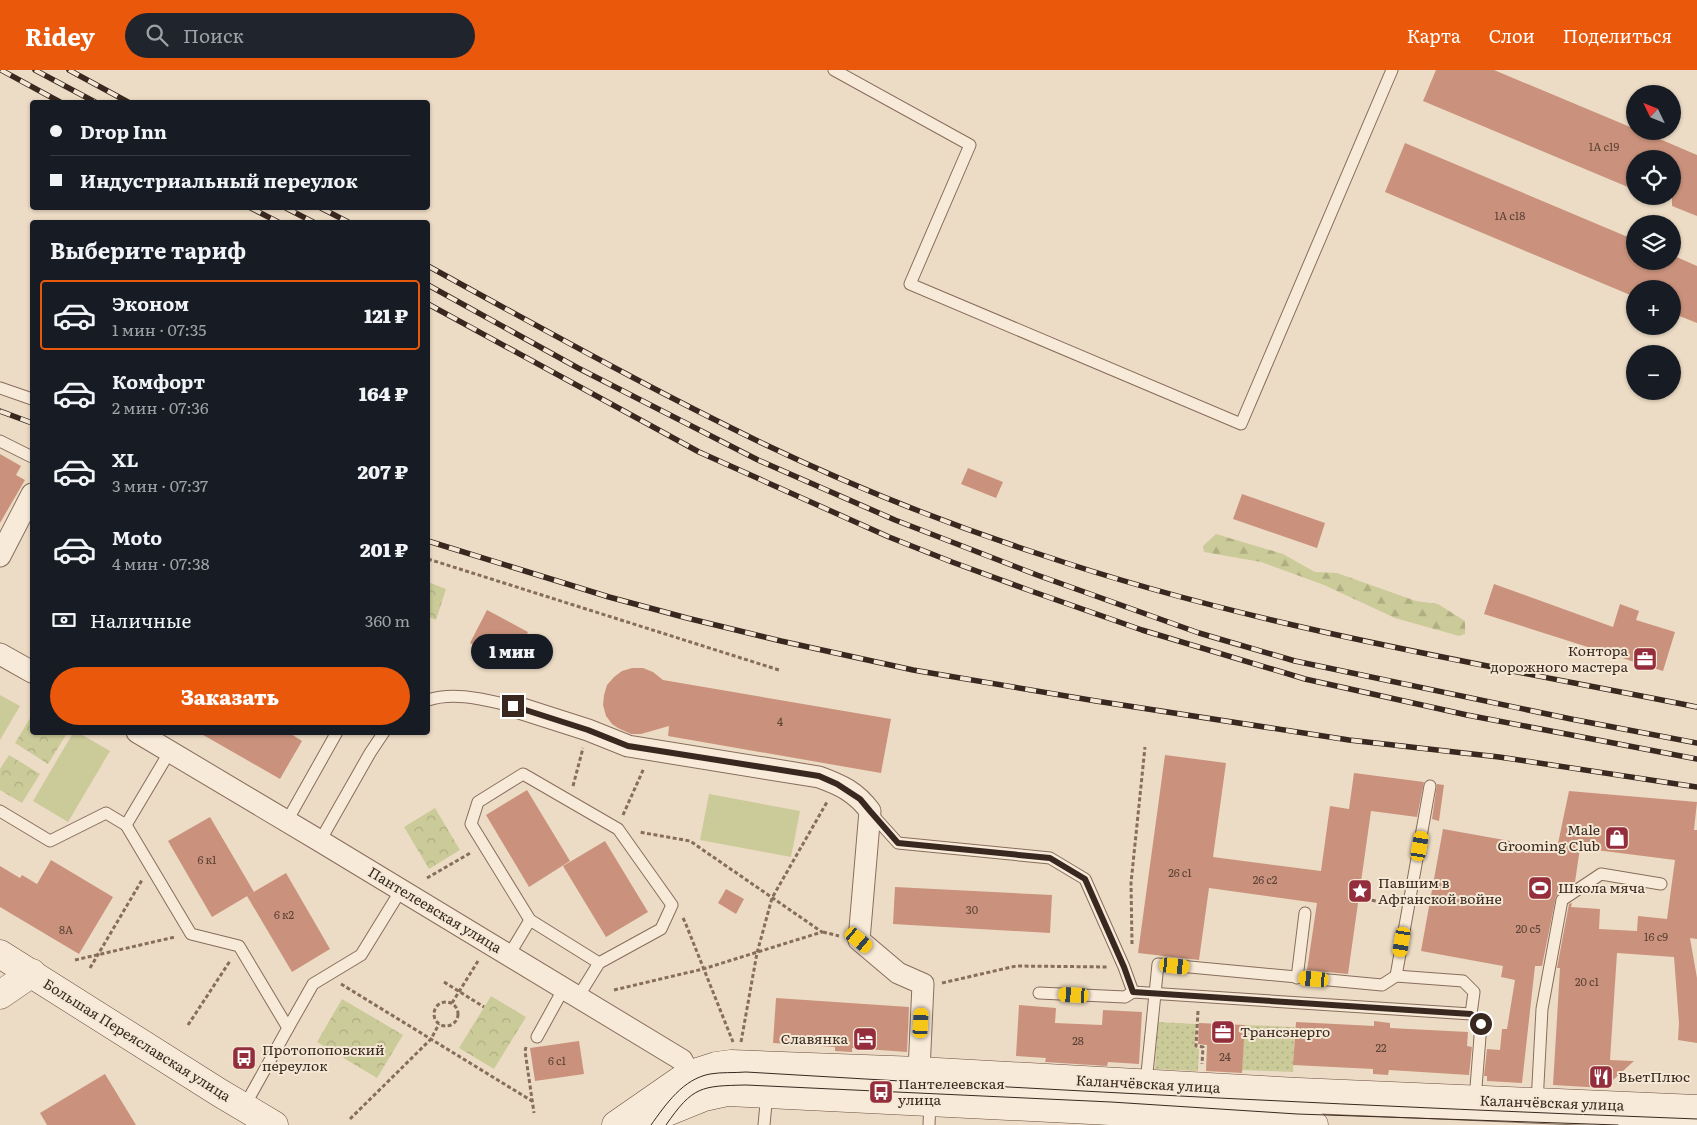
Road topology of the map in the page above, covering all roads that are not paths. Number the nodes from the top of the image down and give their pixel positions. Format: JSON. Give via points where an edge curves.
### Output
{"nodes":[{"id":1,"x":834,"y":70,"type":"edge"},
{"id":2,"x":1392,"y":70,"type":"edge"},
{"id":3,"x":0,"y":388,"type":"edge"},
{"id":4,"x":30,"y":399,"type":"edge"},
{"id":5,"x":0,"y":441,"type":"edge"},
{"id":6,"x":30,"y":455,"type":"edge"},
{"id":7,"x":30,"y":499,"type":"edge"},
{"id":8,"x":0,"y":556,"type":"edge"},
{"id":9,"x":0,"y":654,"type":"edge"},
{"id":10,"x":30,"y":671,"type":"edge"},
{"id":11,"x":430,"y":699,"type":"edge"},
{"id":12,"x":513,"y":706,"type":"joint"},
{"id":13,"x":144,"y":735,"type":"edge"},
{"id":14,"x":335,"y":735,"type":"edge"},
{"id":15,"x":382,"y":735,"type":"edge"},
{"id":16,"x":163,"y":743,"type":"edge"},
{"id":17,"x":1430,"y":786,"type":"dead end"},
{"id":18,"x":0,"y":811,"type":"edge"},
{"id":19,"x":870,"y":811,"type":"junction"},
{"id":20,"x":287,"y":822,"type":"junction"},
{"id":21,"x":126,"y":825,"type":"junction"},
{"id":22,"x":320,"y":841,"type":"junction"},
{"id":23,"x":1661,"y":884,"type":"dead end"},
{"id":24,"x":401,"y":890,"type":"junction"},
{"id":25,"x":1305,"y":913,"type":"dead end"},
{"id":26,"x":530,"y":920,"type":"junction"},
{"id":27,"x":0,"y":954,"type":"edge"},
{"id":28,"x":509,"y":955,"type":"junction"},
{"id":29,"x":599,"y":963,"type":"junction"},
{"id":30,"x":32,"y":974,"type":"junction"},
{"id":31,"x":1396,"y":976,"type":"junction"},
{"id":32,"x":1297,"y":978,"type":"junction"},
{"id":33,"x":1133,"y":992,"type":"junction"},
{"id":34,"x":571,"y":993,"type":"junction"},
{"id":35,"x":1039,"y":993,"type":"dead end"},
{"id":36,"x":1155,"y":994,"type":"junction"},
{"id":37,"x":0,"y":995,"type":"edge"},
{"id":38,"x":1471,"y":1014,"type":"junction"},
{"id":39,"x":288,"y":1028,"type":"junction"},
{"id":40,"x":532,"y":1040,"type":"road end"},
{"id":41,"x":919,"y":1071,"type":"junction"},
{"id":42,"x":1146,"y":1083,"type":"junction"},
{"id":43,"x":767,"y":1093,"type":"junction"},
{"id":44,"x":684,"y":1095,"type":"edge"},
{"id":45,"x":1475,"y":1100,"type":"junction"},
{"id":46,"x":1537,"y":1103,"type":"junction"},
{"id":47,"x":244,"y":1108,"type":"junction"},
{"id":48,"x":1697,"y":1109,"type":"edge"},
{"id":49,"x":929,"y":1113,"type":"edge"},
{"id":50,"x":1300,"y":1115,"type":"edge"},
{"id":51,"x":1697,"y":1124,"type":"edge"},
{"id":52,"x":274,"y":1125,"type":"edge"},
{"id":53,"x":616,"y":1125,"type":"edge"},
{"id":54,"x":623,"y":1125,"type":"edge"},
{"id":55,"x":634,"y":1125,"type":"edge"},
{"id":56,"x":764,"y":1125,"type":"edge"}],
"edges":[{"from":1,"to":2,"type":"lane","via":[[970,144],[910,284],[1240,424]]},
{"from":3,"to":4,"type":"lane"},
{"from":5,"to":6,"type":"lane"},
{"from":7,"to":8,"type":"street"},
{"from":9,"to":10,"type":"street"},
{"from":11,"to":12,"type":"lane","via":[[472,697]]},
{"from":12,"to":19,"type":"street","via":[[628,746],[819,776],[860,799]]},
{"from":13,"to":16,"type":"street","name":"Пантелеевская улица"},
{"from":14,"to":20,"type":"lane"},
{"from":15,"to":22,"type":"lane"},
{"from":16,"to":20,"type":"street","name":"Пантелеевская улица"},
{"from":16,"to":21,"type":"lane"},
{"from":17,"to":31,"type":"lane"},
{"from":18,"to":21,"type":"lane","via":[[50,841],[106,813]]},
{"from":19,"to":33,"type":"lane","via":[[898,843],[1050,858],[1085,879]]},
{"from":19,"to":41,"type":"street","via":[[859,940],[898,973],[924,984]]},
{"from":20,"to":22,"type":"street","name":"Пантелеевская улица"},
{"from":21,"to":39,"type":"lane","via":[[191,934],[239,946]]},
{"from":22,"to":24,"type":"street","name":"Пантелеевская улица"},
{"from":23,"to":46,"type":"lane","via":[[1601,874],[1562,900],[1542,1009]]},
{"from":24,"to":28,"type":"street","name":"Пантелеевская улица"},
{"from":24,"to":39,"type":"lane","via":[[361,955],[313,984]]},
{"from":25,"to":32,"type":"lane"},
{"from":26,"to":28,"type":"lane"},
{"from":26,"to":29,"type":"lane"},
{"from":26,"to":29,"type":"lane","via":[[471,824],[478,802],[523,774],[618,829],[672,905],[661,929]]},
{"from":27,"to":30,"type":"main road","name":"Большая Переяславская улица"},
{"from":28,"to":34,"type":"street","name":"Пантелеевская улица"},
{"from":29,"to":34,"type":"lane"},
{"from":30,"to":37,"type":"main road"},
{"from":30,"to":47,"type":"main road","name":"Большая Переяславская улица"},
{"from":31,"to":32,"type":"lane","via":[[1382,985]]},
{"from":31,"to":38,"type":"lane","via":[[1463,982],[1474,992]]},
{"from":32,"to":36,"type":"lane","via":[[1158,964]]},
{"from":33,"to":35,"type":"lane","via":[[1125,997]]},
{"from":33,"to":36,"type":"lane"},
{"from":34,"to":40,"type":"lane"},
{"from":34,"to":44,"type":"street","name":"Пантелеевская улица","via":[[682,1060],[686,1068]]},
{"from":36,"to":38,"type":"lane"},
{"from":36,"to":42,"type":"lane"},
{"from":38,"to":45,"type":"lane","via":[[1481,1024]]},
{"from":39,"to":47,"type":"lane"},
{"from":41,"to":42,"type":"main road","name":"Каланчёвская улица"},
{"from":41,"to":44,"type":"main road","name":"Каланчёвская улица","via":[[731,1064],[716,1066]]},
{"from":42,"to":50,"type":"main road","name":"Каланчёвская улица"},
{"from":43,"to":44,"type":"main road","name":"Каланчёвская улица"},
{"from":43,"to":49,"type":"main road","name":"Каланчёвская улица"},
{"from":43,"to":56,"type":"lane"},
{"from":44,"to":50,"type":"lane","via":[[746,1078]]},
{"from":44,"to":53,"type":"main road","name":"Каланчёвская улица"},
{"from":44,"to":54,"type":"lane"},
{"from":44,"to":55,"type":"main road"},
{"from":45,"to":46,"type":"main road","name":"Каланчёвская улица"},
{"from":45,"to":50,"type":"main road","name":"Каланчёвская улица"},
{"from":46,"to":48,"type":"main road","name":"Каланчёвская улица"},
{"from":47,"to":52,"type":"main road","name":"Большая Переяславская улица"},
{"from":49,"to":50,"type":"main road","name":"Каланчёвская улица","via":[[1110,1111]]},
{"from":50,"to":51,"type":"lane"}]}
